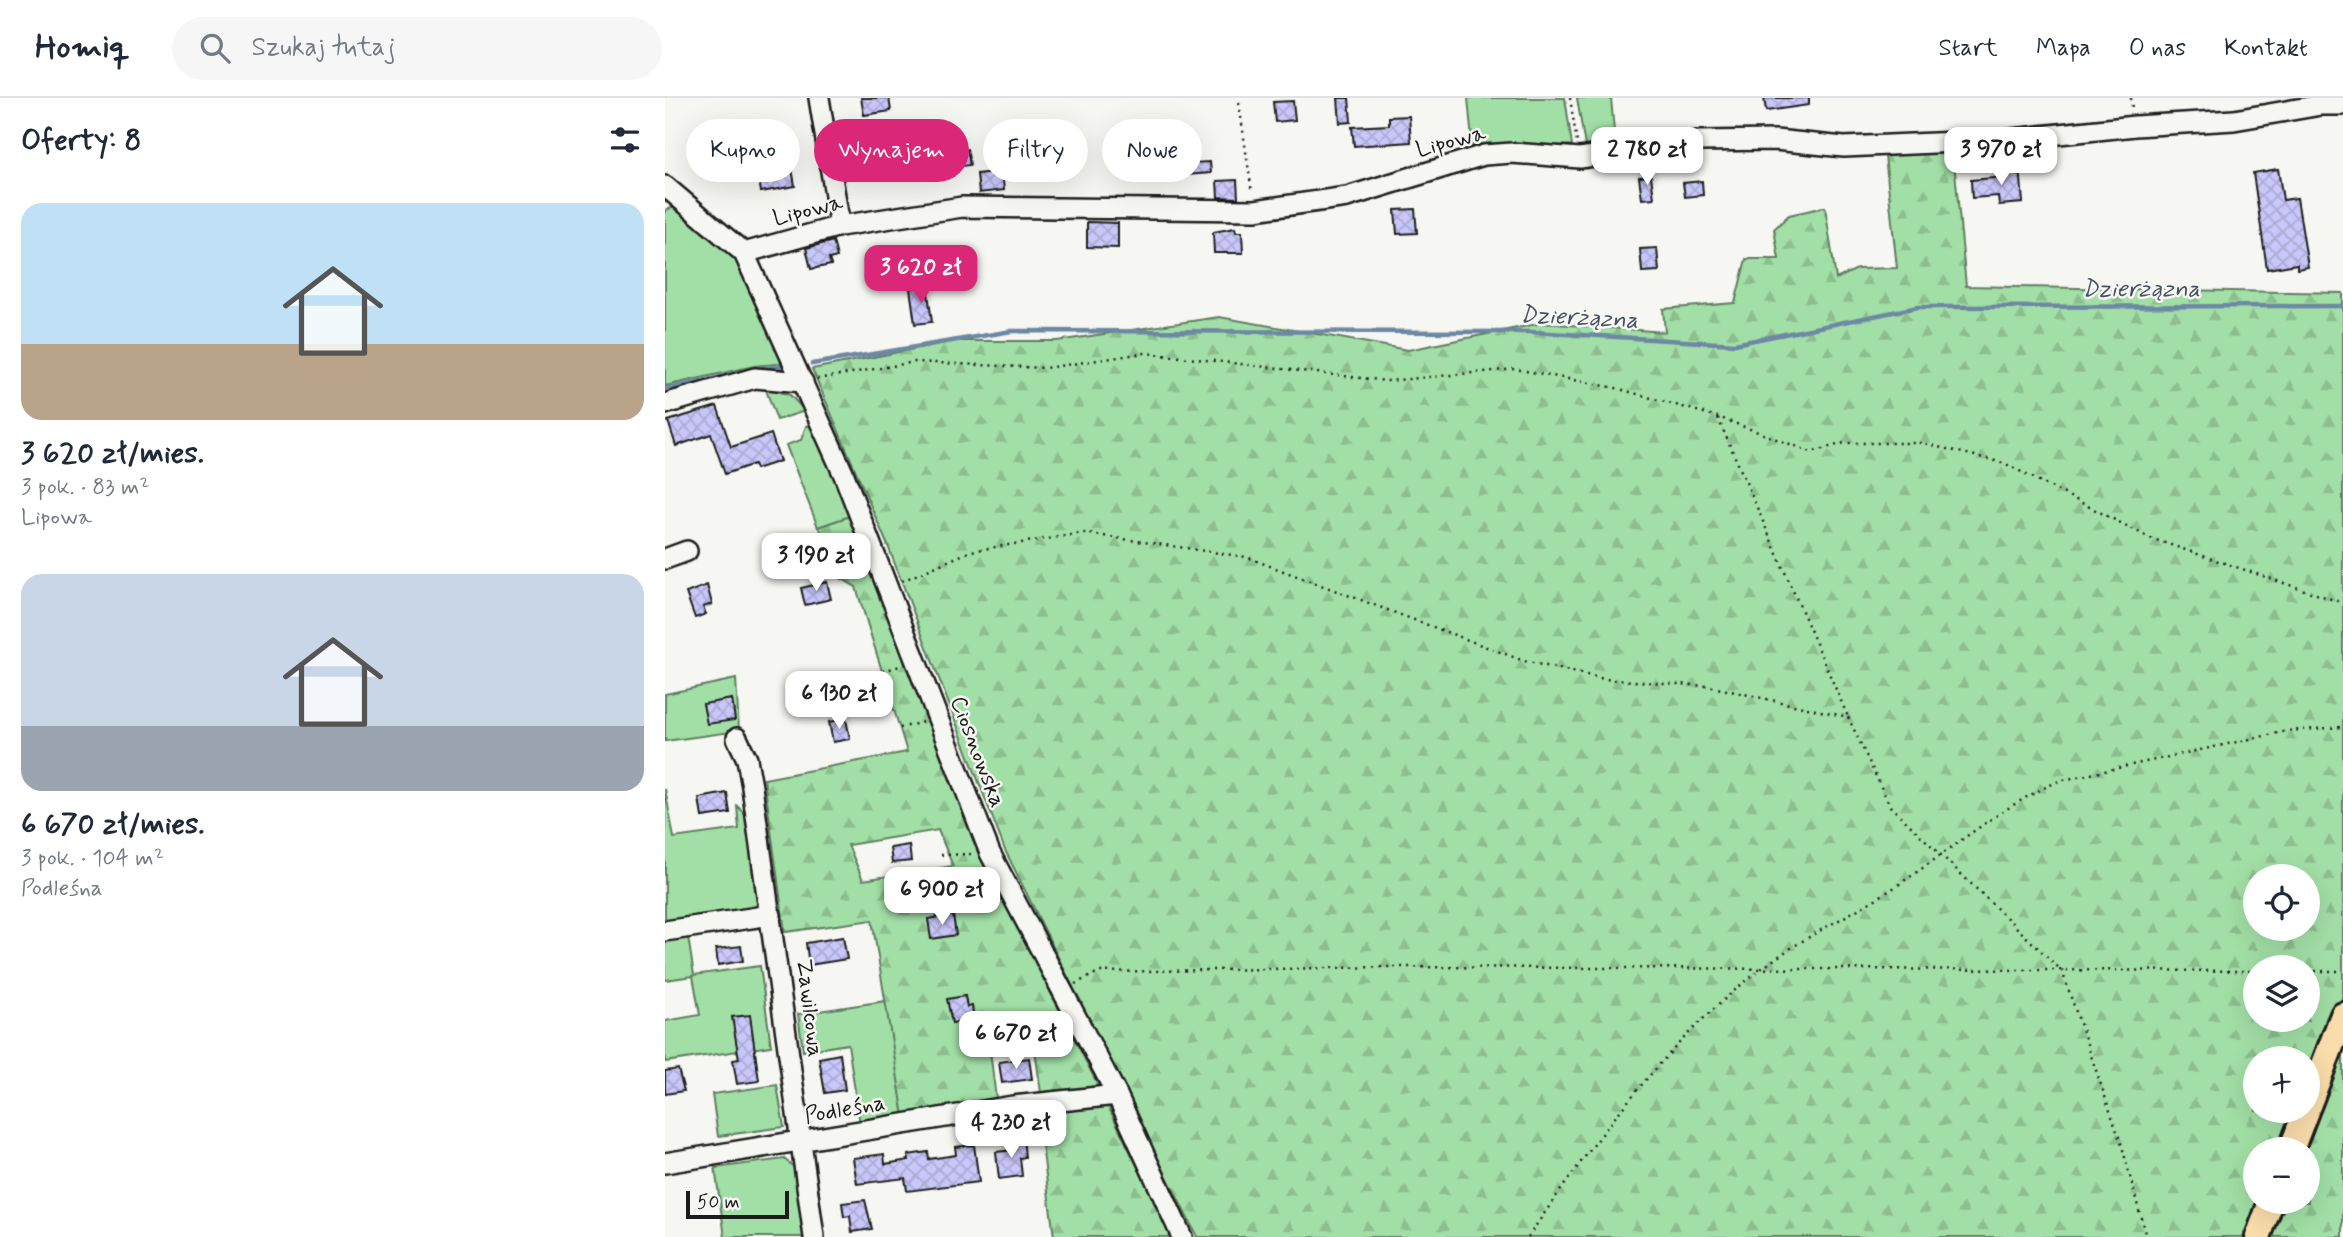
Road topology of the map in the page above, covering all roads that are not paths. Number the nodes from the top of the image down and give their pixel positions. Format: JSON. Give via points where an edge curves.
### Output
{"nodes":[{"id":1,"x":819,"y":98,"type":"edge"},
{"id":2,"x":2343,"y":105,"type":"edge"},
{"id":3,"x":665,"y":186,"type":"edge"},
{"id":4,"x":840,"y":226,"type":"junction"},
{"id":5,"x":744,"y":253,"type":"junction"},
{"id":6,"x":803,"y":382,"type":"junction"},
{"id":7,"x":665,"y":404,"type":"edge"},
{"id":8,"x":687,"y":551,"type":"dead end"},
{"id":9,"x":665,"y":559,"type":"edge"},
{"id":10,"x":737,"y":738,"type":"dead end"},
{"id":11,"x":771,"y":915,"type":"junction"},
{"id":12,"x":665,"y":931,"type":"edge"},
{"id":13,"x":2343,"y":1015,"type":"edge"},
{"id":14,"x":2320,"y":1075,"type":"edge"},
{"id":15,"x":1117,"y":1095,"type":"junction"},
{"id":16,"x":801,"y":1142,"type":"junction"},
{"id":17,"x":665,"y":1163,"type":"edge"},
{"id":18,"x":2267,"y":1214,"type":"edge"},
{"id":19,"x":814,"y":1237,"type":"edge"},
{"id":20,"x":1182,"y":1237,"type":"edge"},
{"id":21,"x":2258,"y":1237,"type":"edge"}],
"edges":[{"from":1,"to":4,"type":"street"},
{"from":2,"to":4,"type":"street","name":"Lipowa","via":[[2234,120],[2002,140],[1844,147],[1775,140],[1699,141],[1580,158],[1484,155],[1347,197],[1255,210],[962,206]]},
{"from":3,"to":5,"type":"street","name":"Ciosnowska"},
{"from":4,"to":5,"type":"street","name":"Lipowa"},
{"from":5,"to":6,"type":"street","name":"Ciosnowska"},
{"from":6,"to":7,"type":"street","via":[[755,378]]},
{"from":6,"to":15,"type":"street","name":"Ciosnowska","via":[[890,586],[990,853]]},
{"from":8,"to":9,"type":"street"},
{"from":10,"to":11,"type":"street","name":"Zawilcowa","via":[[747,759]]},
{"from":11,"to":12,"type":"street"},
{"from":11,"to":16,"type":"street","name":"Zawilcowa"},
{"from":13,"to":14,"type":"main road"},
{"from":15,"to":16,"type":"street","name":"Podleśna","via":[[1013,1106]]},
{"from":15,"to":20,"type":"street","name":"Ciosnowska"},
{"from":16,"to":17,"type":"street","name":"Podleśna"},
{"from":16,"to":19,"type":"street","name":"Zawilcowa"},
{"from":18,"to":21,"type":"main road"}]}
